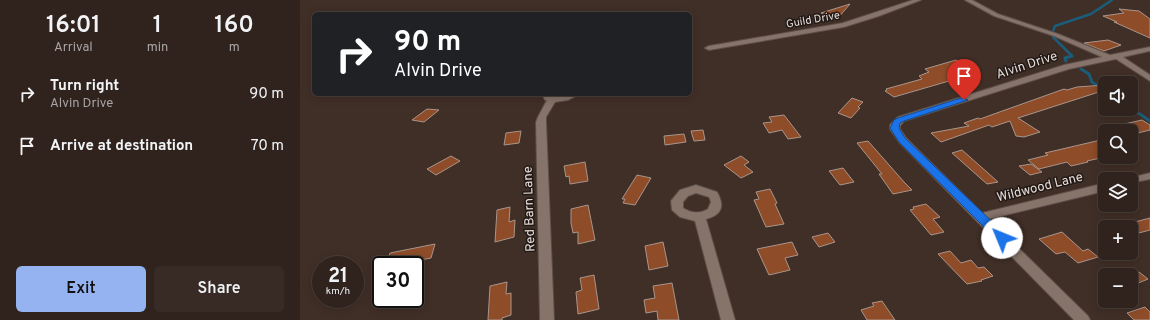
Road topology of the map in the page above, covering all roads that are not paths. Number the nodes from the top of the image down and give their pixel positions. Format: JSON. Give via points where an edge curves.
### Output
{"nodes":[{"id":1,"x":918,"y":0,"type":"edge"},
{"id":2,"x":968,"y":0,"type":"edge"},
{"id":3,"x":709,"y":48,"type":"dead end"},
{"id":4,"x":1150,"y":49,"type":"edge"},
{"id":5,"x":1114,"y":57,"type":"junction"},
{"id":6,"x":1150,"y":79,"type":"edge"},
{"id":7,"x":570,"y":96,"type":"edge"},
{"id":8,"x":549,"y":97,"type":"edge"},
{"id":9,"x":1150,"y":176,"type":"edge"},
{"id":10,"x":1138,"y":179,"type":"edge"},
{"id":11,"x":1098,"y":189,"type":"edge"},
{"id":12,"x":982,"y":217,"type":"junction"},
{"id":13,"x":700,"y":218,"type":"dead end"},
{"id":14,"x":547,"y":320,"type":"edge"},
{"id":15,"x":728,"y":320,"type":"edge"},
{"id":16,"x":1083,"y":320,"type":"edge"}],
"edges":[{"from":1,"to":3,"type":"street","name":"Guild Drive","via":[[844,25]]},
{"from":2,"to":5,"type":"street","via":[[991,13]]},
{"from":4,"to":5,"type":"street"},
{"from":5,"to":6,"type":"street","via":[[1125,60]]},
{"from":5,"to":12,"type":"street","name":"Alvin Drive","via":[[1062,68],[897,122],[894,128],[902,140]]},
{"from":7,"to":8,"type":"street","name":"Red Barn Lane","via":[[562,99]]},
{"from":8,"to":14,"type":"street","name":"Red Barn Lane","via":[[541,122]]},
{"from":9,"to":10,"type":"street"},
{"from":11,"to":12,"type":"street","name":"Wildwood Lane"},
{"from":12,"to":16,"type":"street","name":"Alvin Drive"},
{"from":13,"to":15,"type":"street"}]}
